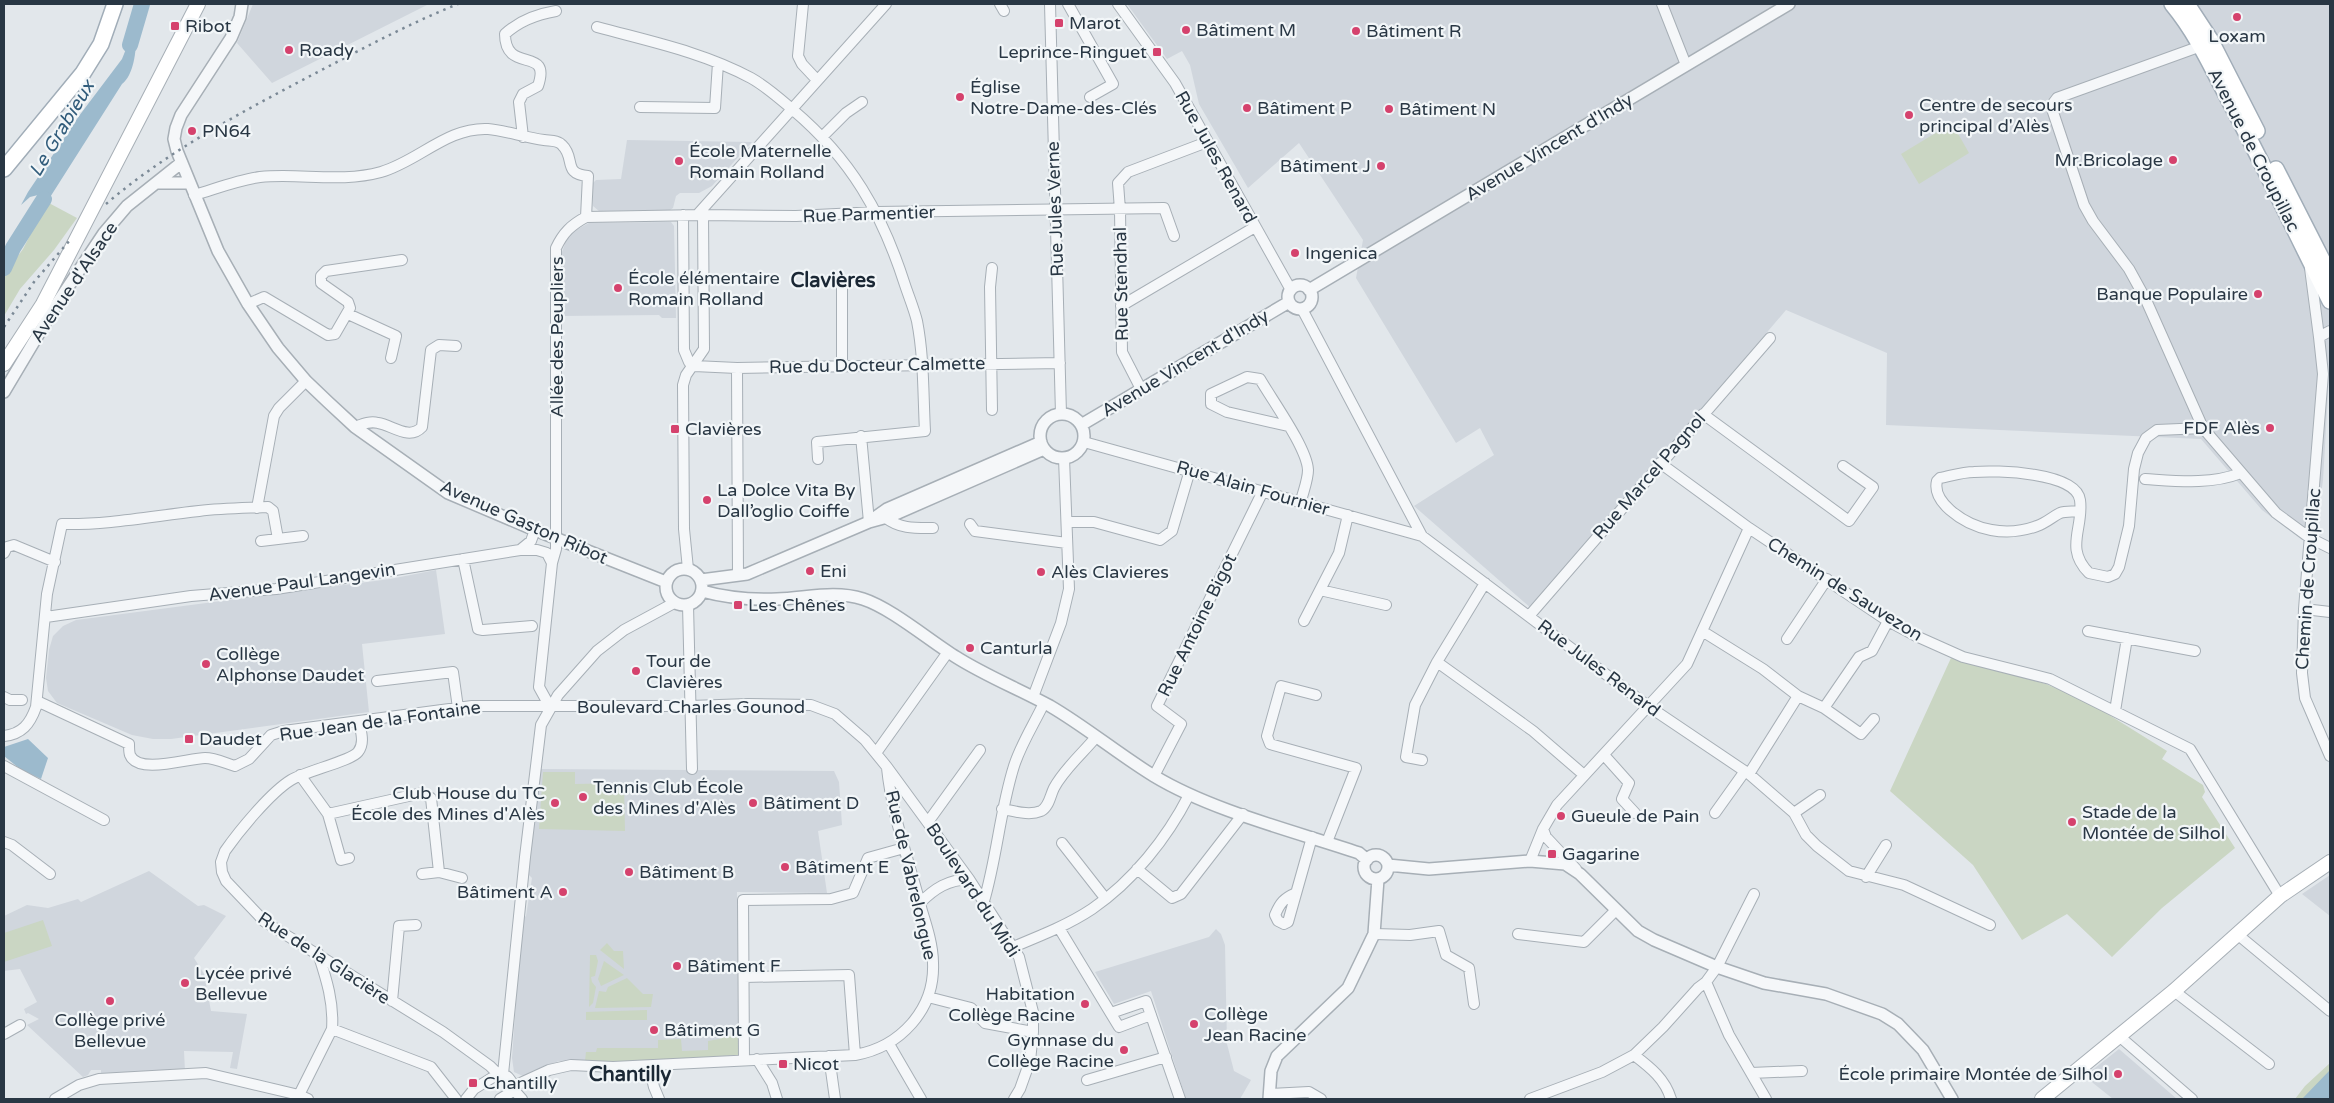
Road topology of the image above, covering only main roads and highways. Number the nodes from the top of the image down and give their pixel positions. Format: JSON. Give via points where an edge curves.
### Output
{"nodes":[{"id":1,"x":105,"y":4,"type":"edge"},
{"id":2,"x":114,"y":4,"type":"edge"},
{"id":3,"x":198,"y":4,"type":"edge"},
{"id":4,"x":2172,"y":4,"type":"edge"},
{"id":5,"x":2192,"y":8,"type":"edge"},
{"id":6,"x":4,"y":157,"type":"edge"},
{"id":7,"x":4,"y":169,"type":"edge"},
{"id":8,"x":2330,"y":275,"type":"edge"},
{"id":9,"x":2330,"y":301,"type":"edge"},
{"id":10,"x":4,"y":364,"type":"edge"},
{"id":11,"x":2330,"y":862,"type":"edge"},
{"id":12,"x":2042,"y":1099,"type":"edge"}],
"edges":[{"from":1,"to":6,"type":"main road","via":[[92,43],[77,68]]},
{"from":2,"to":7,"type":"main road","via":[[101,44],[83,73]]},
{"from":3,"to":10,"type":"main road","via":[[47,297]]},
{"from":4,"to":9,"type":"main road","name":"Avenue de Croupillac","via":[[2201,46]]},
{"from":5,"to":8,"type":"main road","name":"Avenue de Croupillac"},
{"from":11,"to":12,"type":"main road","via":[[2280,896],[2174,991]]}]}
